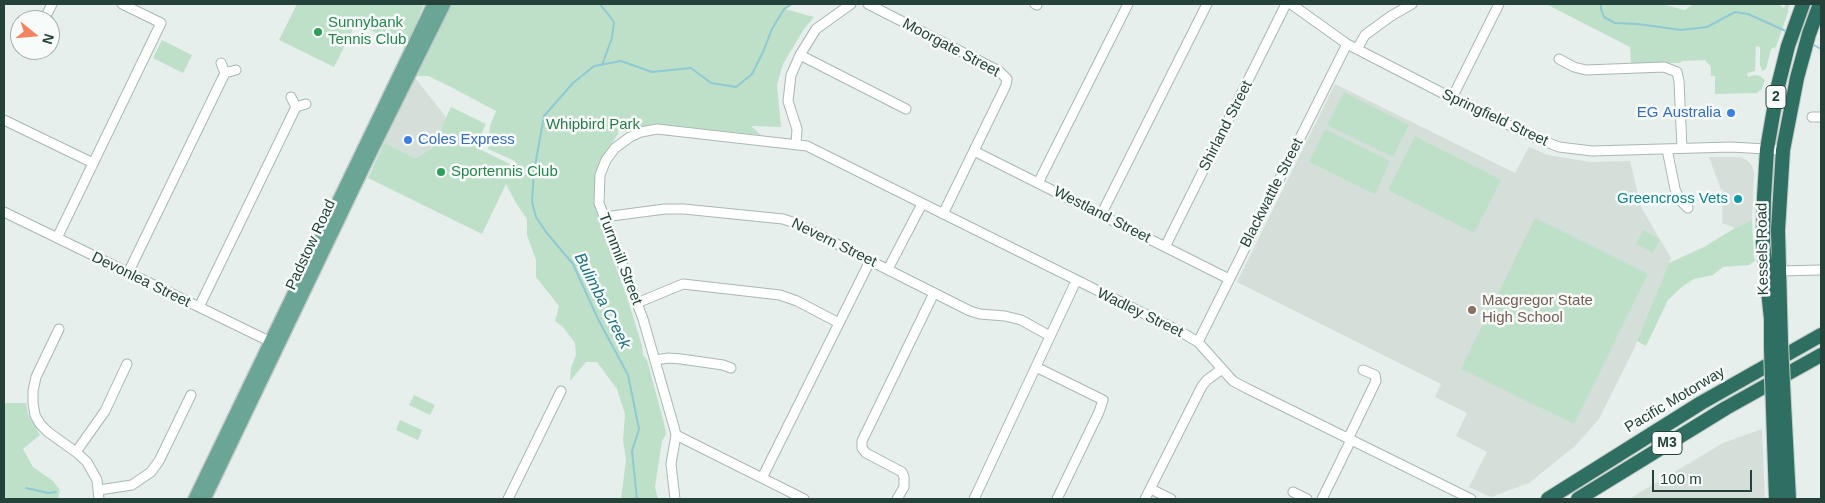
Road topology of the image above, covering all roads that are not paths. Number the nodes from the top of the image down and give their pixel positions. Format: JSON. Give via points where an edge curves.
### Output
{"nodes":[{"id":1,"x":122,"y":4,"type":"edge"},
{"id":2,"x":433,"y":4,"type":"edge"},
{"id":3,"x":445,"y":4,"type":"edge"},
{"id":4,"x":852,"y":4,"type":"edge"},
{"id":5,"x":868,"y":4,"type":"edge"},
{"id":6,"x":1128,"y":4,"type":"edge"},
{"id":7,"x":1207,"y":4,"type":"edge"},
{"id":8,"x":1286,"y":4,"type":"edge"},
{"id":9,"x":1291,"y":4,"type":"edge"},
{"id":10,"x":1412,"y":4,"type":"edge"},
{"id":11,"x":1499,"y":4,"type":"edge"},
{"id":12,"x":1803,"y":4,"type":"edge"},
{"id":13,"x":1820,"y":4,"type":"edge"},
{"id":14,"x":1346,"y":44,"type":"junction"},
{"id":15,"x":1357,"y":49,"type":"junction"},
{"id":16,"x":800,"y":55,"type":"junction"},
{"id":17,"x":1559,"y":59,"type":"dead end"},
{"id":18,"x":221,"y":63,"type":"dead end"},
{"id":19,"x":236,"y":70,"type":"dead end"},
{"id":20,"x":225,"y":73,"type":"junction"},
{"id":21,"x":291,"y":97,"type":"dead end"},
{"id":22,"x":1452,"y":98,"type":"junction"},
{"id":23,"x":306,"y":104,"type":"dead end"},
{"id":24,"x":296,"y":107,"type":"junction"},
{"id":25,"x":906,"y":109,"type":"dead end"},
{"id":26,"x":4,"y":120,"type":"edge"},
{"id":27,"x":796,"y":144,"type":"junction"},
{"id":28,"x":1682,"y":148,"type":"junction"},
{"id":29,"x":1667,"y":149,"type":"junction"},
{"id":30,"x":1767,"y":149,"type":"junction"},
{"id":31,"x":1783,"y":150,"type":"junction"},
{"id":32,"x":974,"y":151,"type":"junction"},
{"id":33,"x":93,"y":163,"type":"junction"},
{"id":34,"x":1780,"y":182,"type":"junction"},
{"id":35,"x":1038,"y":183,"type":"junction"},
{"id":36,"x":1764,"y":197,"type":"junction"},
{"id":37,"x":922,"y":204,"type":"junction"},
{"id":38,"x":1688,"y":208,"type":"dead end"},
{"id":39,"x":4,"y":212,"type":"edge"},
{"id":40,"x":942,"y":214,"type":"junction"},
{"id":41,"x":1101,"y":215,"type":"junction"},
{"id":42,"x":604,"y":217,"type":"junction"},
{"id":43,"x":58,"y":238,"type":"junction"},
{"id":44,"x":1165,"y":247,"type":"junction"},
{"id":45,"x":870,"y":261,"type":"junction"},
{"id":46,"x":888,"y":269,"type":"junction"},
{"id":47,"x":1821,"y":270,"type":"edge"},
{"id":48,"x":1779,"y":271,"type":"junction"},
{"id":49,"x":128,"y":273,"type":"junction"},
{"id":50,"x":1229,"y":279,"type":"junction"},
{"id":51,"x":1076,"y":281,"type":"junction"},
{"id":52,"x":934,"y":293,"type":"junction"},
{"id":53,"x":637,"y":303,"type":"junction"},
{"id":54,"x":199,"y":308,"type":"junction"},
{"id":55,"x":840,"y":323,"type":"junction"},
{"id":56,"x":59,"y":329,"type":"dead end"},
{"id":57,"x":1821,"y":335,"type":"edge"},
{"id":58,"x":1050,"y":336,"type":"junction"},
{"id":59,"x":1198,"y":342,"type":"junction"},
{"id":60,"x":275,"y":344,"type":"junction"},
{"id":61,"x":1776,"y":345,"type":"junction"},
{"id":62,"x":1821,"y":355,"type":"edge"},
{"id":63,"x":655,"y":360,"type":"junction"},
{"id":64,"x":127,"y":364,"type":"dead end"},
{"id":65,"x":1036,"y":367,"type":"junction"},
{"id":66,"x":731,"y":368,"type":"dead end"},
{"id":67,"x":1222,"y":369,"type":"junction"},
{"id":68,"x":1363,"y":370,"type":"dead end"},
{"id":69,"x":561,"y":391,"type":"dead end"},
{"id":70,"x":191,"y":395,"type":"dead end"},
{"id":71,"x":1779,"y":407,"type":"junction"},
{"id":72,"x":676,"y":435,"type":"junction"},
{"id":73,"x":1350,"y":439,"type":"junction"},
{"id":74,"x":76,"y":452,"type":"junction"},
{"id":75,"x":762,"y":478,"type":"junction"},
{"id":76,"x":1151,"y":489,"type":"junction"},
{"id":77,"x":1293,"y":492,"type":"dead end"},
{"id":78,"x":99,"y":494,"type":"edge"},
{"id":79,"x":194,"y":499,"type":"edge"},
{"id":80,"x":205,"y":499,"type":"edge"},
{"id":81,"x":508,"y":499,"type":"edge"},
{"id":82,"x":675,"y":499,"type":"edge"},
{"id":83,"x":804,"y":499,"type":"edge"},
{"id":84,"x":897,"y":499,"type":"edge"},
{"id":85,"x":974,"y":499,"type":"edge"},
{"id":86,"x":1058,"y":499,"type":"edge"},
{"id":87,"x":1146,"y":499,"type":"edge"},
{"id":88,"x":1171,"y":499,"type":"edge"},
{"id":89,"x":1307,"y":499,"type":"edge"},
{"id":90,"x":1322,"y":499,"type":"edge"},
{"id":91,"x":1471,"y":499,"type":"edge"},
{"id":92,"x":1548,"y":499,"type":"edge"},
{"id":93,"x":1578,"y":499,"type":"edge"},
{"id":94,"x":1776,"y":499,"type":"edge"},
{"id":95,"x":1788,"y":499,"type":"edge"}],
"edges":[{"from":1,"to":33,"type":"street","via":[[160,23]]},
{"from":2,"to":60,"type":"main road","name":"Padstow Road"},
{"from":3,"to":60,"type":"main road","name":"Padstow Road"},
{"from":4,"to":16,"type":"street","via":[[816,29]]},
{"from":5,"to":32,"type":"street","name":"Moorgate Street","via":[[1004,74],[1006,85]]},
{"from":6,"to":35,"type":"street"},
{"from":7,"to":41,"type":"street"},
{"from":8,"to":44,"type":"street","name":"Shirland Street"},
{"from":9,"to":14,"type":"street","name":"Springfield Street"},
{"from":10,"to":15,"type":"street","via":[[1365,36]]},
{"from":11,"to":22,"type":"street"},
{"from":12,"to":30,"type":"highway","name":"Kessels Road","number":"2","via":[[1778,86]]},
{"from":13,"to":31,"type":"highway","name":"Kessels Road","number":"2","via":[[1790,106]]},
{"from":14,"to":15,"type":"street","name":"Springfield Street"},
{"from":14,"to":50,"type":"street","name":"Blackwattle Street"},
{"from":15,"to":22,"type":"street","name":"Springfield Street"},
{"from":16,"to":25,"type":"street"},
{"from":16,"to":27,"type":"street","via":[[791,75],[788,101],[797,129]]},
{"from":17,"to":28,"type":"street","via":[[1586,70],[1664,67],[1677,72]]},
{"from":18,"to":20,"type":"street"},
{"from":19,"to":20,"type":"street"},
{"from":20,"to":49,"type":"street"},
{"from":21,"to":24,"type":"street"},
{"from":22,"to":29,"type":"street","name":"Springfield Street","via":[[1558,147],[1592,151]]},
{"from":23,"to":24,"type":"street"},
{"from":24,"to":54,"type":"street"},
{"from":26,"to":33,"type":"street"},
{"from":27,"to":37,"type":"street","name":"Wadley Street","via":[[807,146]]},
{"from":27,"to":42,"type":"street","name":"Turnmill Street","via":[[656,129],[641,132],[622,142],[606,160],[598,188]]},
{"from":28,"to":29,"type":"street","name":"Springfield Street"},
{"from":28,"to":30,"type":"street","name":"Springfield Street"},
{"from":29,"to":38,"type":"street","via":[[1675,189]]},
{"from":30,"to":31,"type":"street","name":"Springfield Street"},
{"from":30,"to":36,"type":"highway","name":"Kessels Road","number":"2"},
{"from":31,"to":34,"type":"highway","name":"Kessels Road","number":"2"},
{"from":32,"to":35,"type":"street","name":"Westland Street"},
{"from":32,"to":40,"type":"street","name":"Moorgate Street"},
{"from":33,"to":43,"type":"street"},
{"from":34,"to":36,"type":"highway","via":[[1773,182]]},
{"from":34,"to":48,"type":"highway","name":"Kessels Road","number":"2"},
{"from":35,"to":41,"type":"street","name":"Westland Street"},
{"from":36,"to":61,"type":"highway","name":"Kessels Road","number":"2","via":[[1763,243],[1770,319]]},
{"from":37,"to":40,"type":"street","name":"Wadley Street"},
{"from":37,"to":46,"type":"street"},
{"from":39,"to":43,"type":"street","name":"Devonlea Street"},
{"from":40,"to":51,"type":"street","name":"Wadley Street"},
{"from":41,"to":44,"type":"street","name":"Westland Street"},
{"from":42,"to":45,"type":"street","name":"Nevern Street","via":[[684,209],[783,219]]},
{"from":42,"to":53,"type":"street","name":"Turnmill Street"},
{"from":43,"to":49,"type":"street","name":"Devonlea Street"},
{"from":44,"to":50,"type":"street","name":"Westland Street"},
{"from":45,"to":46,"type":"street","name":"Nevern Street"},
{"from":45,"to":55,"type":"street"},
{"from":46,"to":52,"type":"street","name":"Nevern Street"},
{"from":47,"to":48,"type":"street"},
{"from":48,"to":61,"type":"highway","name":"Kessels Road","number":"2"},
{"from":49,"to":54,"type":"street","name":"Devonlea Street"},
{"from":50,"to":59,"type":"street","name":"Blackwattle Street"},
{"from":51,"to":58,"type":"street"},
{"from":51,"to":59,"type":"street","name":"Wadley Street"},
{"from":52,"to":58,"type":"street","name":"Nevern Street","via":[[970,311],[1021,320]]},
{"from":52,"to":84,"type":"street","via":[[862,441],[866,453],[902,472],[904,487]]},
{"from":53,"to":55,"type":"street","via":[[683,284],[780,295]]},
{"from":53,"to":63,"type":"street","name":"Turnmill Street"},
{"from":54,"to":60,"type":"street","name":"Devonlea Street"},
{"from":55,"to":75,"type":"street"},
{"from":56,"to":74,"type":"street","via":[[36,377],[33,403],[40,424]]},
{"from":57,"to":92,"type":"highway","name":"Pacific Motorway","number":"M3","via":[[1701,403]]},
{"from":58,"to":65,"type":"street"},
{"from":59,"to":67,"type":"street","name":"Wadley Street"},
{"from":60,"to":79,"type":"main road","name":"Padstow Road"},
{"from":60,"to":80,"type":"main road","name":"Padstow Road"},
{"from":61,"to":71,"type":"highway","name":"Kessels Road","number":"2","bridge":true},
{"from":62,"to":93,"type":"highway","number":"M3","via":[[1726,408]]},
{"from":63,"to":66,"type":"street","via":[[681,359]]},
{"from":63,"to":72,"type":"street","name":"Turnmill Street"},
{"from":64,"to":74,"type":"street","via":[[105,411]]},
{"from":65,"to":85,"type":"street"},
{"from":65,"to":86,"type":"street","via":[[1103,400]]},
{"from":67,"to":73,"type":"street","name":"Wadley Street","via":[[1233,381]]},
{"from":67,"to":76,"type":"street","via":[[1202,386]]},
{"from":68,"to":73,"type":"street","via":[[1375,376],[1376,380]]},
{"from":69,"to":81,"type":"street"},
{"from":70,"to":78,"type":"street","via":[[151,472],[132,485]]},
{"from":71,"to":94,"type":"highway","name":"Kessels Road","number":"2"},
{"from":71,"to":95,"type":"highway","name":"Kessels Road","number":"2"},
{"from":72,"to":75,"type":"street"},
{"from":72,"to":82,"type":"street","via":[[671,464]]},
{"from":73,"to":90,"type":"street"},
{"from":73,"to":91,"type":"street","name":"Wadley Street"},
{"from":74,"to":78,"type":"street","via":[[93,470]]},
{"from":75,"to":83,"type":"street"},
{"from":76,"to":87,"type":"street"},
{"from":76,"to":88,"type":"street"},
{"from":77,"to":89,"type":"street"}]}
